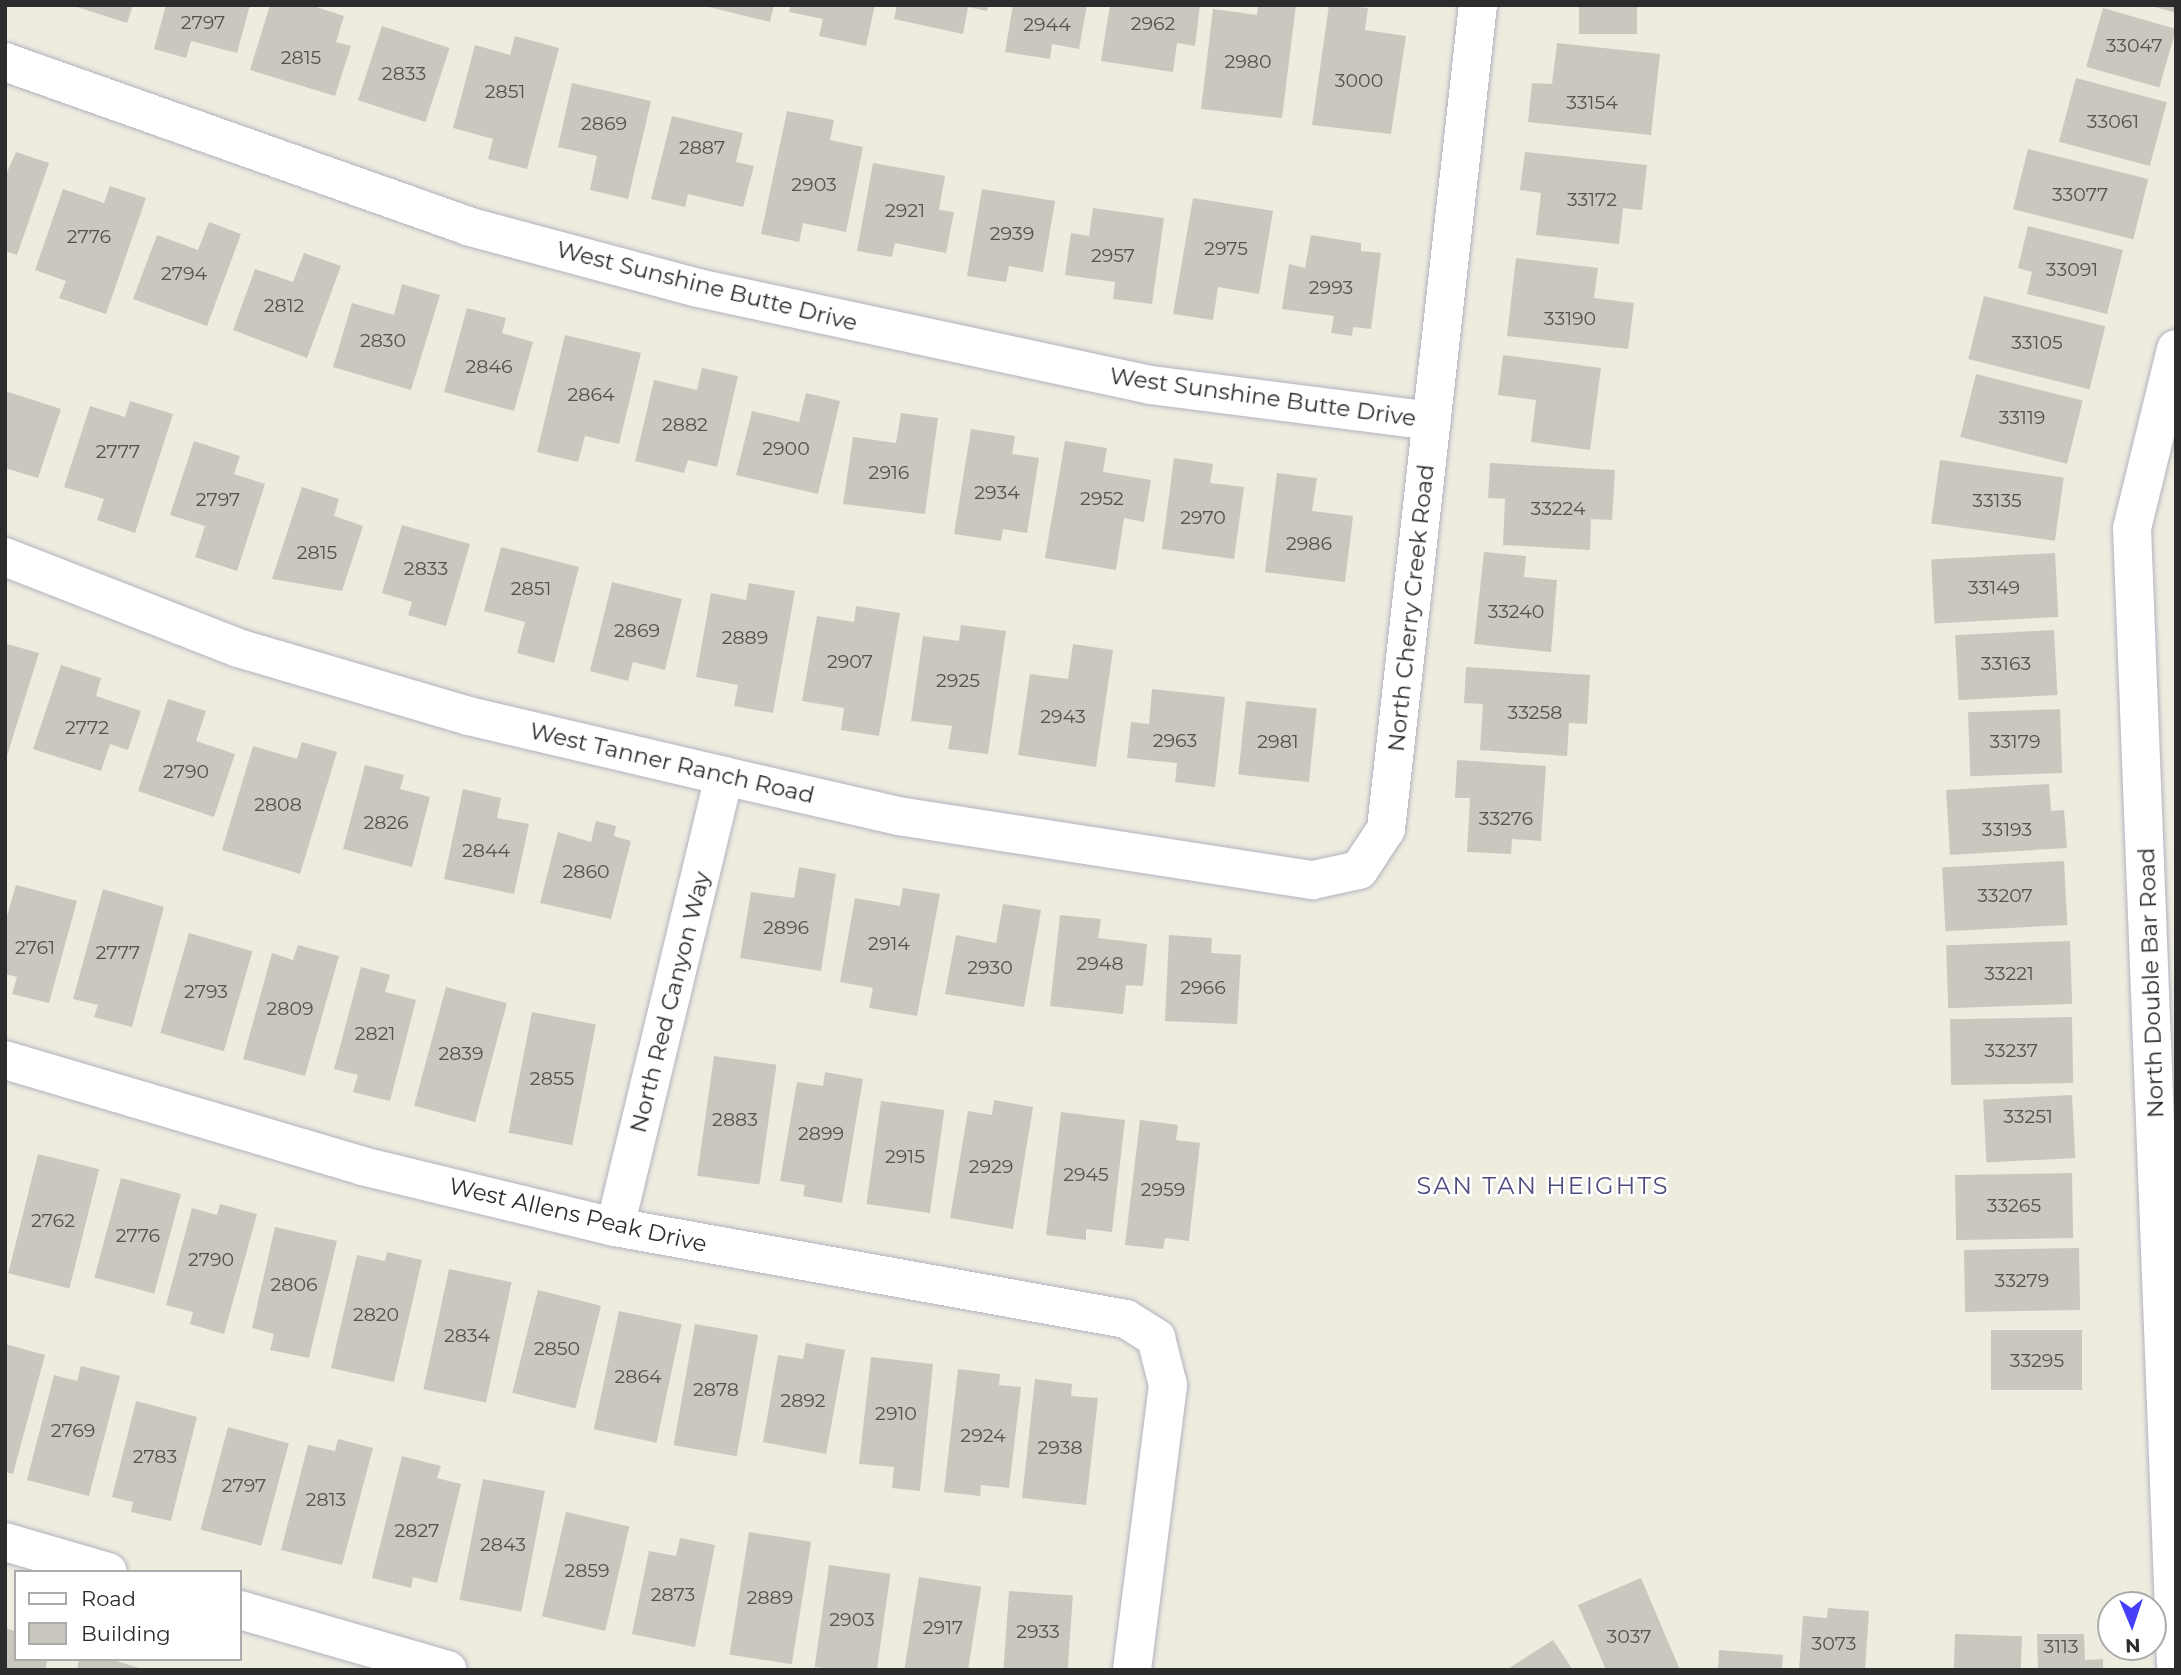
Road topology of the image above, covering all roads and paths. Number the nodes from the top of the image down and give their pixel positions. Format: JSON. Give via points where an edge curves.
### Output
{"nodes":[{"id":1,"x":1478,"y":5,"type":"edge"},
{"id":2,"x":5,"y":62,"type":"edge"},
{"id":3,"x":2176,"y":349,"type":"edge"},
{"id":4,"x":1432,"y":421,"type":"junction"},
{"id":5,"x":2164,"y":438,"type":"edge"},
{"id":6,"x":5,"y":556,"type":"edge"},
{"id":7,"x":724,"y":776,"type":"junction"},
{"id":8,"x":1359,"y":870,"type":"joint"},
{"id":9,"x":2162,"y":906,"type":"edge"},
{"id":10,"x":5,"y":1060,"type":"edge"},
{"id":11,"x":615,"y":1227,"type":"junction"},
{"id":12,"x":2170,"y":1367,"type":"edge"},
{"id":13,"x":5,"y":1542,"type":"edge"},
{"id":14,"x":101,"y":1570,"type":"edge"},
{"id":15,"x":242,"y":1611,"type":"edge"},
{"id":16,"x":2176,"y":1663,"type":"edge"},
{"id":17,"x":448,"y":1670,"type":"edge"},
{"id":18,"x":1132,"y":1670,"type":"edge"}],
"edges":[{"from":1,"to":4,"type":"street","name":"North Cherry Creek Road"},
{"from":2,"to":4,"type":"street","name":"West Sunshine Butte Drive","via":[[467,226],[698,288],[1151,385]]},
{"from":3,"to":5,"type":"street","name":"North Double Bar Road"},
{"from":4,"to":8,"type":"street","name":"North Cherry Creek Road","via":[[1386,830]]},
{"from":5,"to":9,"type":"street","name":"North Double Bar Road","via":[[2133,528]]},
{"from":6,"to":7,"type":"street","name":"West Tanner Ranch Road","via":[[238,648],[469,716]]},
{"from":7,"to":8,"type":"street","name":"West Tanner Ranch Road","via":[[898,816],[1313,880]]},
{"from":7,"to":11,"type":"street","name":"North Red Canyon Way"},
{"from":9,"to":12,"type":"street","name":"North Double Bar Road"},
{"from":10,"to":11,"type":"street","name":"West Allens Peak Drive","via":[[362,1166]]},
{"from":11,"to":18,"type":"street","name":"West Allens Peak Drive","via":[[1126,1318],[1156,1338],[1168,1385]]},
{"from":12,"to":16,"type":"street","name":"North Double Bar Road"},
{"from":13,"to":14,"type":"street"},
{"from":15,"to":17,"type":"street"}]}
